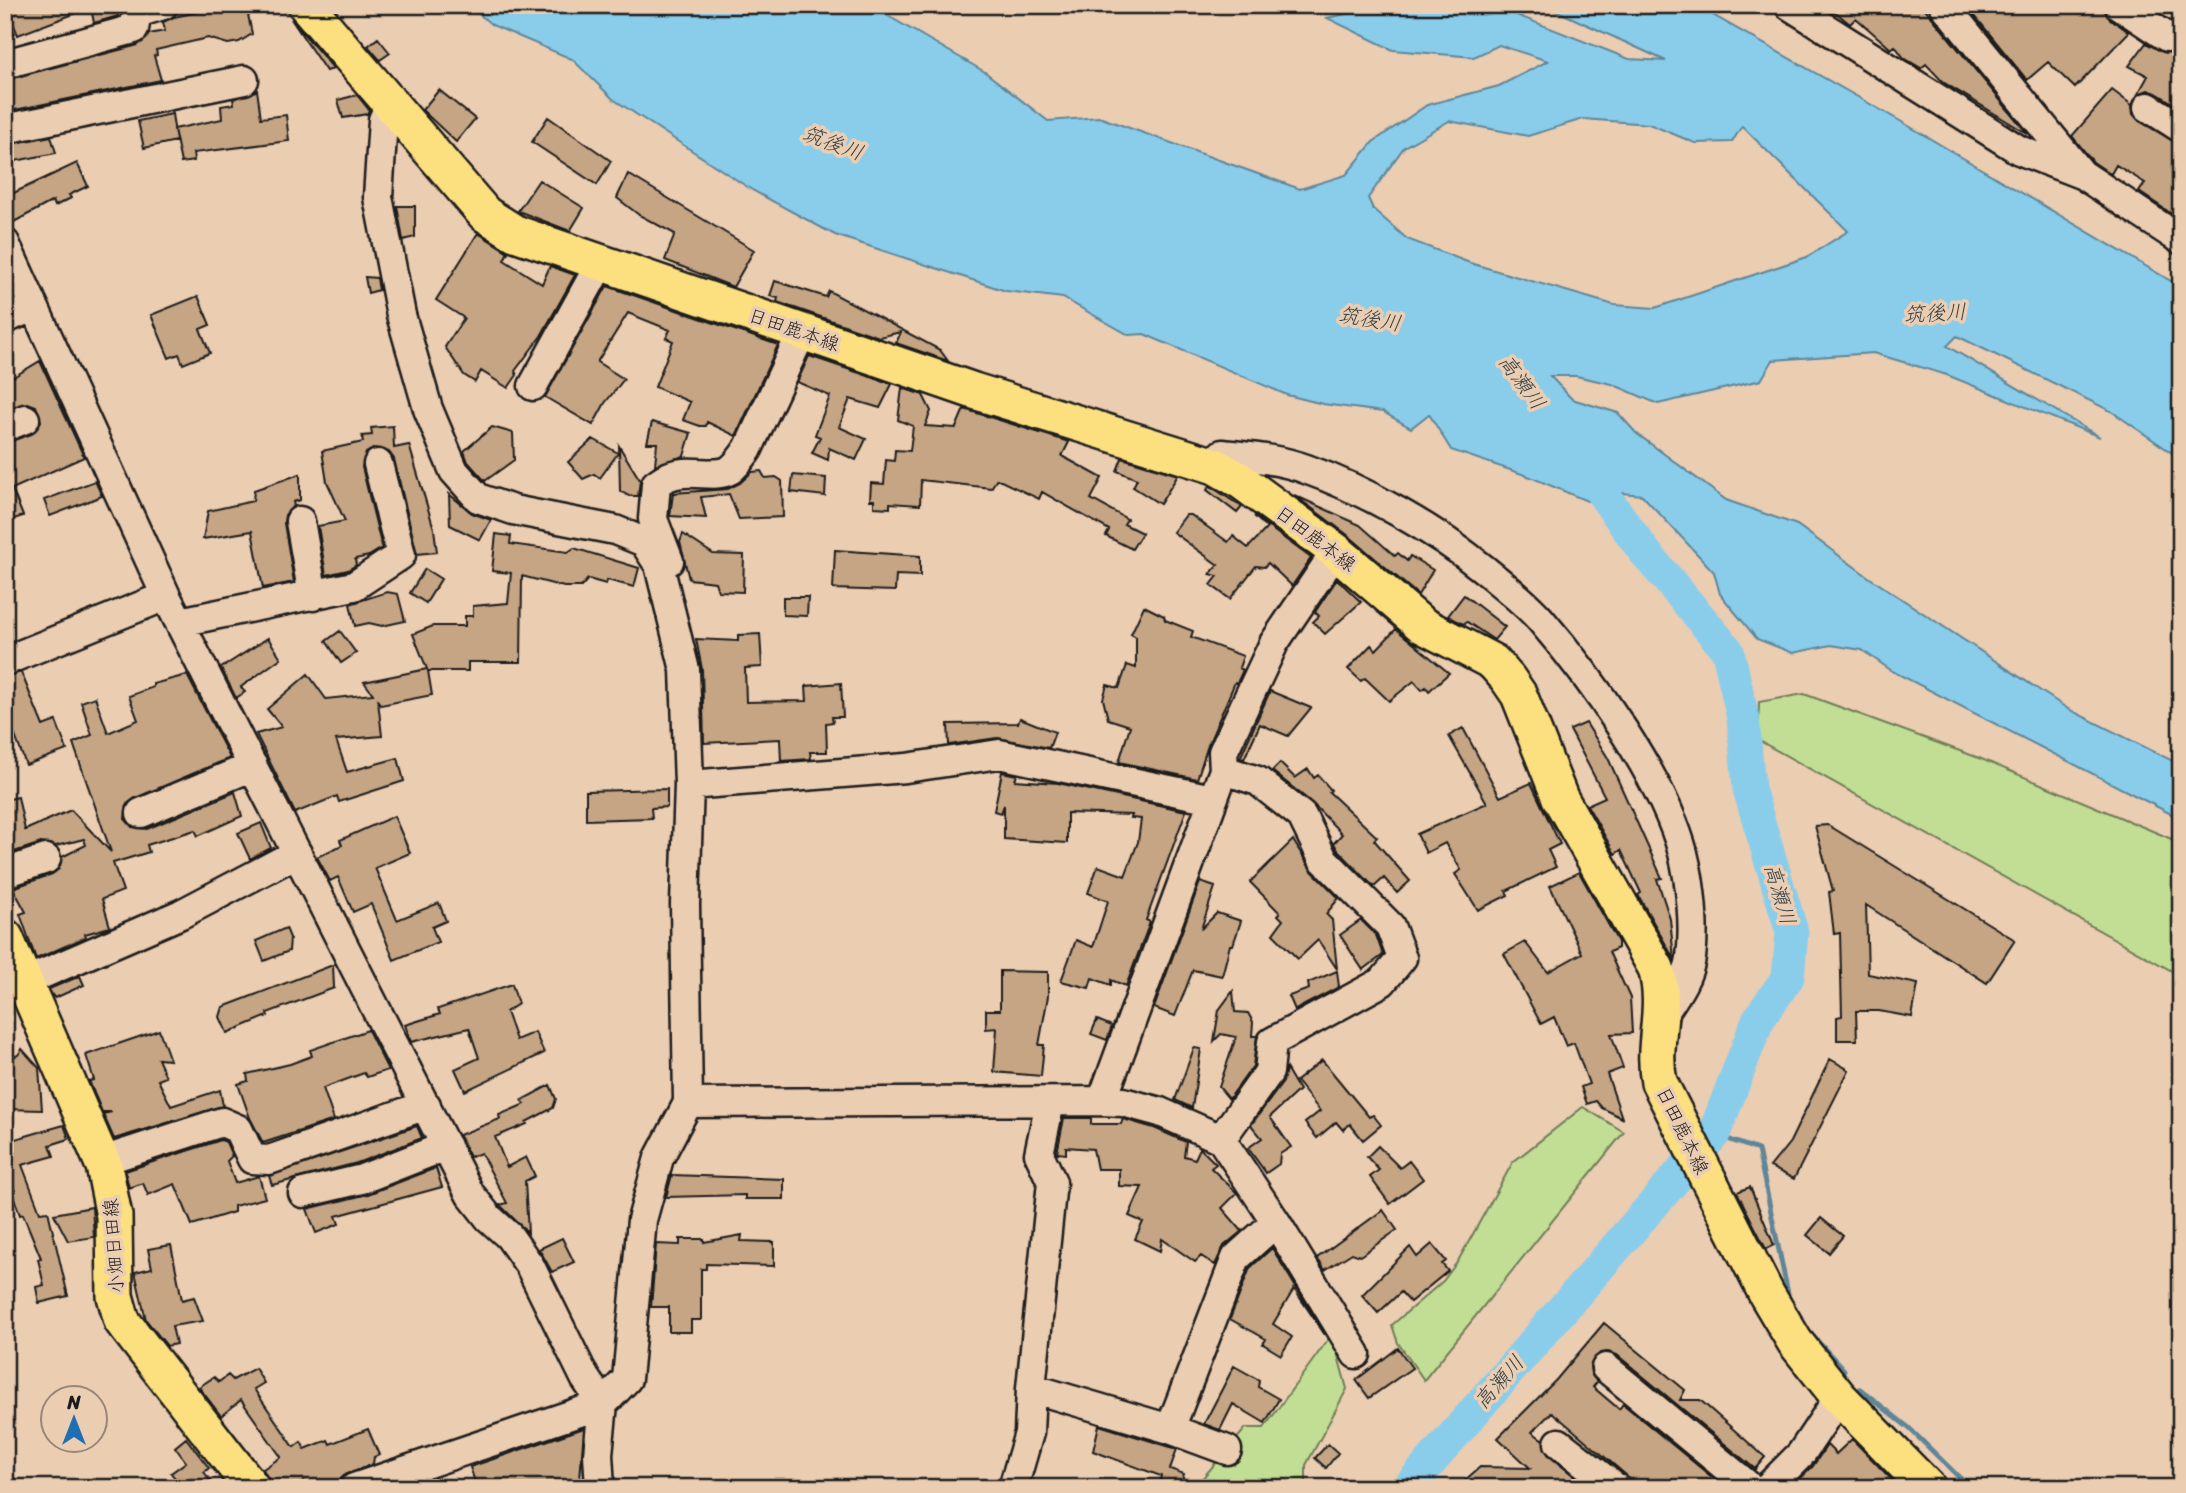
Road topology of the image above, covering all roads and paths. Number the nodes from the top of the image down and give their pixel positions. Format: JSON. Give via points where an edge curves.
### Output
{"nodes":[{"id":1,"x":163,"y":5,"type":"edge"},
{"id":2,"x":306,"y":5,"type":"edge"},
{"id":3,"x":1789,"y":5,"type":"edge"},
{"id":4,"x":1944,"y":5,"type":"edge"},
{"id":5,"x":2119,"y":5,"type":"edge"},
{"id":6,"x":2167,"y":37,"type":"dead end"},
{"id":7,"x":5,"y":64,"type":"edge"},
{"id":8,"x":244,"y":80,"type":"dead end"},
{"id":9,"x":391,"y":102,"type":"junction"},
{"id":10,"x":2148,"y":107,"type":"dead end"},
{"id":11,"x":2181,"y":128,"type":"edge"},
{"id":12,"x":5,"y":130,"type":"edge"},
{"id":13,"x":2083,"y":175,"type":"junction"},
{"id":14,"x":2181,"y":240,"type":"edge"},
{"id":15,"x":5,"y":243,"type":"edge"},
{"id":16,"x":600,"y":264,"type":"junction"},
{"id":17,"x":33,"y":307,"type":"junction"},
{"id":18,"x":5,"y":319,"type":"edge"},
{"id":19,"x":802,"y":332,"type":"junction"},
{"id":20,"x":533,"y":386,"type":"dead end"},
{"id":21,"x":1222,"y":454,"type":"dead end"},
{"id":22,"x":378,"y":464,"type":"dead end"},
{"id":23,"x":300,"y":521,"type":"dead end"},
{"id":24,"x":1336,"y":551,"type":"junction"},
{"id":25,"x":166,"y":596,"type":"junction"},
{"id":26,"x":313,"y":597,"type":"junction"},
{"id":27,"x":180,"y":622,"type":"junction"},
{"id":28,"x":679,"y":645,"type":"junction"},
{"id":29,"x":5,"y":661,"type":"edge"},
{"id":30,"x":253,"y":765,"type":"junction"},
{"id":31,"x":1224,"y":770,"type":"junction"},
{"id":32,"x":689,"y":785,"type":"junction"},
{"id":33,"x":1212,"y":800,"type":"junction"},
{"id":34,"x":141,"y":813,"type":"dead end"},
{"id":35,"x":297,"y":853,"type":"junction"},
{"id":36,"x":46,"y":859,"type":"dead end"},
{"id":37,"x":5,"y":873,"type":"edge"},
{"id":38,"x":5,"y":937,"type":"edge"},
{"id":39,"x":24,"y":982,"type":"junction"},
{"id":40,"x":1663,"y":1014,"type":"junction"},
{"id":41,"x":1102,"y":1101,"type":"junction"},
{"id":42,"x":1050,"y":1102,"type":"junction"},
{"id":43,"x":688,"y":1103,"type":"junction"},
{"id":44,"x":426,"y":1105,"type":"junction"},
{"id":45,"x":1221,"y":1139,"type":"junction"},
{"id":46,"x":446,"y":1146,"type":"junction"},
{"id":47,"x":102,"y":1161,"type":"junction"},
{"id":48,"x":303,"y":1193,"type":"dead end"},
{"id":49,"x":1276,"y":1222,"type":"junction"},
{"id":50,"x":1356,"y":1354,"type":"dead end"},
{"id":51,"x":1606,"y":1368,"type":"dead end"},
{"id":52,"x":1031,"y":1388,"type":"junction"},
{"id":53,"x":1839,"y":1397,"type":"junction"},
{"id":54,"x":603,"y":1405,"type":"junction"},
{"id":55,"x":1170,"y":1429,"type":"junction"},
{"id":56,"x":1559,"y":1443,"type":"dead end"},
{"id":57,"x":1227,"y":1450,"type":"dead end"},
{"id":58,"x":252,"y":1488,"type":"edge"},
{"id":59,"x":354,"y":1488,"type":"edge"},
{"id":60,"x":600,"y":1488,"type":"edge"},
{"id":61,"x":1013,"y":1488,"type":"edge"},
{"id":62,"x":1616,"y":1488,"type":"edge"},
{"id":63,"x":1751,"y":1488,"type":"edge"},
{"id":64,"x":1767,"y":1488,"type":"edge"},
{"id":65,"x":1927,"y":1488,"type":"edge"}],
"edges":[{"from":1,"to":7,"type":"street","via":[[137,13],[134,29]]},
{"from":2,"to":9,"type":"main road","name":"日田鹿本線"},
{"from":3,"to":13,"type":"street","via":[[2019,150]]},
{"from":4,"to":13,"type":"street"},
{"from":5,"to":6,"type":"street"},
{"from":8,"to":12,"type":"street"},
{"from":9,"to":16,"type":"main road","name":"日田鹿本線","via":[[485,214],[524,237]]},
{"from":9,"to":28,"type":"street","via":[[383,120],[378,197],[401,315],[428,409],[454,471],[478,498],[513,510],[615,530],[644,542],[659,565]]},
{"from":10,"to":11,"type":"street"},
{"from":13,"to":14,"type":"street"},
{"from":15,"to":17,"type":"street"},
{"from":16,"to":19,"type":"main road","name":"日田鹿本線"},
{"from":16,"to":20,"type":"street"},
{"from":17,"to":18,"type":"street"},
{"from":17,"to":25,"type":"street"},
{"from":19,"to":24,"type":"main road","name":"日田鹿本線","via":[[1215,466]]},
{"from":19,"to":28,"type":"street","via":[[748,449],[735,466],[727,472],[678,472],[656,484],[653,519],[669,561]]},
{"from":21,"to":40,"type":"street","via":[[1305,468],[1417,524],[1483,568],[1538,617],[1571,658],[1661,796],[1682,852],[1691,903],[1691,960],[1681,988]]},
{"from":22,"to":26,"type":"street","via":[[401,555],[354,586]]},
{"from":23,"to":26,"type":"street"},
{"from":24,"to":31,"type":"street","via":[[1275,643],[1223,752]]},
{"from":24,"to":40,"type":"main road","name":"日田鹿本線","via":[[1422,625],[1493,662],[1519,695],[1560,798],[1652,960],[1661,986]]},
{"from":25,"to":27,"type":"street"},
{"from":25,"to":29,"type":"street"},
{"from":26,"to":27,"type":"street"},
{"from":27,"to":30,"type":"street"},
{"from":28,"to":32,"type":"street","via":[[685,670]]},
{"from":30,"to":34,"type":"street"},
{"from":30,"to":35,"type":"street"},
{"from":31,"to":33,"type":"street"},
{"from":31,"to":45,"type":"street","via":[[1258,781],[1303,816],[1323,859],[1390,926],[1402,958],[1382,982],[1272,1042],[1269,1072]]},
{"from":32,"to":33,"type":"street","via":[[906,768],[999,754]]},
{"from":32,"to":43,"type":"street","via":[[685,904]]},
{"from":33,"to":41,"type":"street"},
{"from":35,"to":39,"type":"street","via":[[181,914]]},
{"from":35,"to":44,"type":"street"},
{"from":36,"to":37,"type":"street"},
{"from":38,"to":39,"type":"main road","name":"小畑日田線"},
{"from":39,"to":47,"type":"main road","name":"小畑日田線"},
{"from":40,"to":53,"type":"main road","name":"日田鹿本線","via":[[1655,1063],[1659,1082],[1766,1295],[1795,1342]]},
{"from":41,"to":42,"type":"street"},
{"from":41,"to":45,"type":"street","via":[[1160,1112]]},
{"from":42,"to":43,"type":"street"},
{"from":42,"to":52,"type":"street","via":[[1040,1154],[1052,1182]]},
{"from":43,"to":54,"type":"street","via":[[659,1158],[642,1220],[627,1379]]},
{"from":44,"to":46,"type":"street"},
{"from":44,"to":47,"type":"street","via":[[269,1160],[252,1159],[238,1129],[222,1122]]},
{"from":45,"to":49,"type":"street"},
{"from":46,"to":48,"type":"street","via":[[362,1178]]},
{"from":46,"to":54,"type":"street","via":[[470,1194],[530,1266]]},
{"from":47,"to":58,"type":"main road","name":"小畑日田線","via":[[114,1216],[113,1272],[122,1321]]},
{"from":49,"to":50,"type":"street"},
{"from":49,"to":55,"type":"street","via":[[1236,1258]]},
{"from":51,"to":63,"type":"street"},
{"from":52,"to":55,"type":"street"},
{"from":52,"to":61,"type":"street","via":[[1030,1433]]},
{"from":53,"to":64,"type":"street","via":[[1801,1454]]},
{"from":53,"to":65,"type":"main road","name":"日田鹿本線"},
{"from":54,"to":59,"type":"street"},
{"from":54,"to":60,"type":"street"},
{"from":55,"to":57,"type":"street"},
{"from":56,"to":62,"type":"street"}]}
